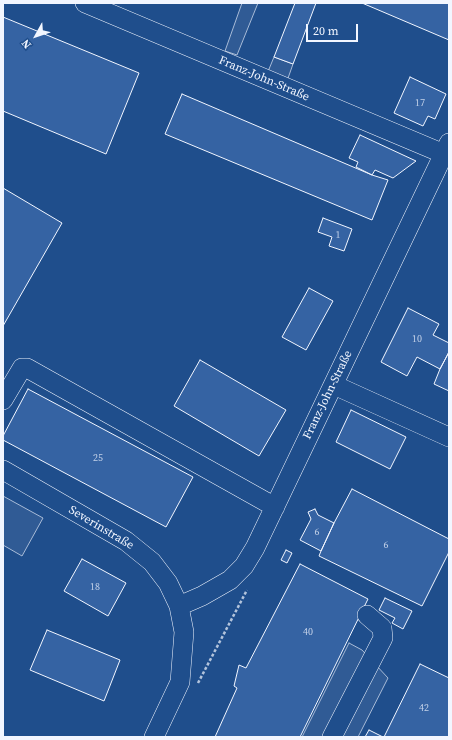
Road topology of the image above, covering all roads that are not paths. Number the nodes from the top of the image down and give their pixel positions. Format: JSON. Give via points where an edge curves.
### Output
{"nodes":[{"id":1,"x":85,"y":3,"type":"edge"},
{"id":2,"x":447,"y":151,"type":"edge"},
{"id":3,"x":334,"y":384,"type":"junction"},
{"id":4,"x":3,"y":400,"type":"edge"},
{"id":5,"x":449,"y":437,"type":"edge"},
{"id":6,"x":3,"y":470,"type":"edge"},
{"id":7,"x":275,"y":507,"type":"junction"},
{"id":8,"x":179,"y":606,"type":"junction"},
{"id":9,"x":367,"y":615,"type":"dead end"},
{"id":10,"x":154,"y":737,"type":"edge"},
{"id":11,"x":332,"y":737,"type":"edge"}],
"edges":[{"from":1,"to":2,"type":"street","name":"Franz-John-Straße","via":[[299,94]]},
{"from":2,"to":3,"type":"street","name":"Franz-John-Straße"},
{"from":3,"to":5,"type":"street"},
{"from":3,"to":7,"type":"street","name":"Franz-John-Straße"},
{"from":4,"to":7,"type":"street","via":[[22,368],[27,368]]},
{"from":6,"to":8,"type":"street","name":"Severinstraße","via":[[126,541],[152,562],[168,583]]},
{"from":7,"to":8,"type":"street","name":"Franz-John-Straße","via":[[244,566],[230,580]]},
{"from":8,"to":10,"type":"street","name":"Severinstraße","via":[[184,632],[180,682]]},
{"from":9,"to":11,"type":"street","via":[[382,628],[382,638]]}]}
